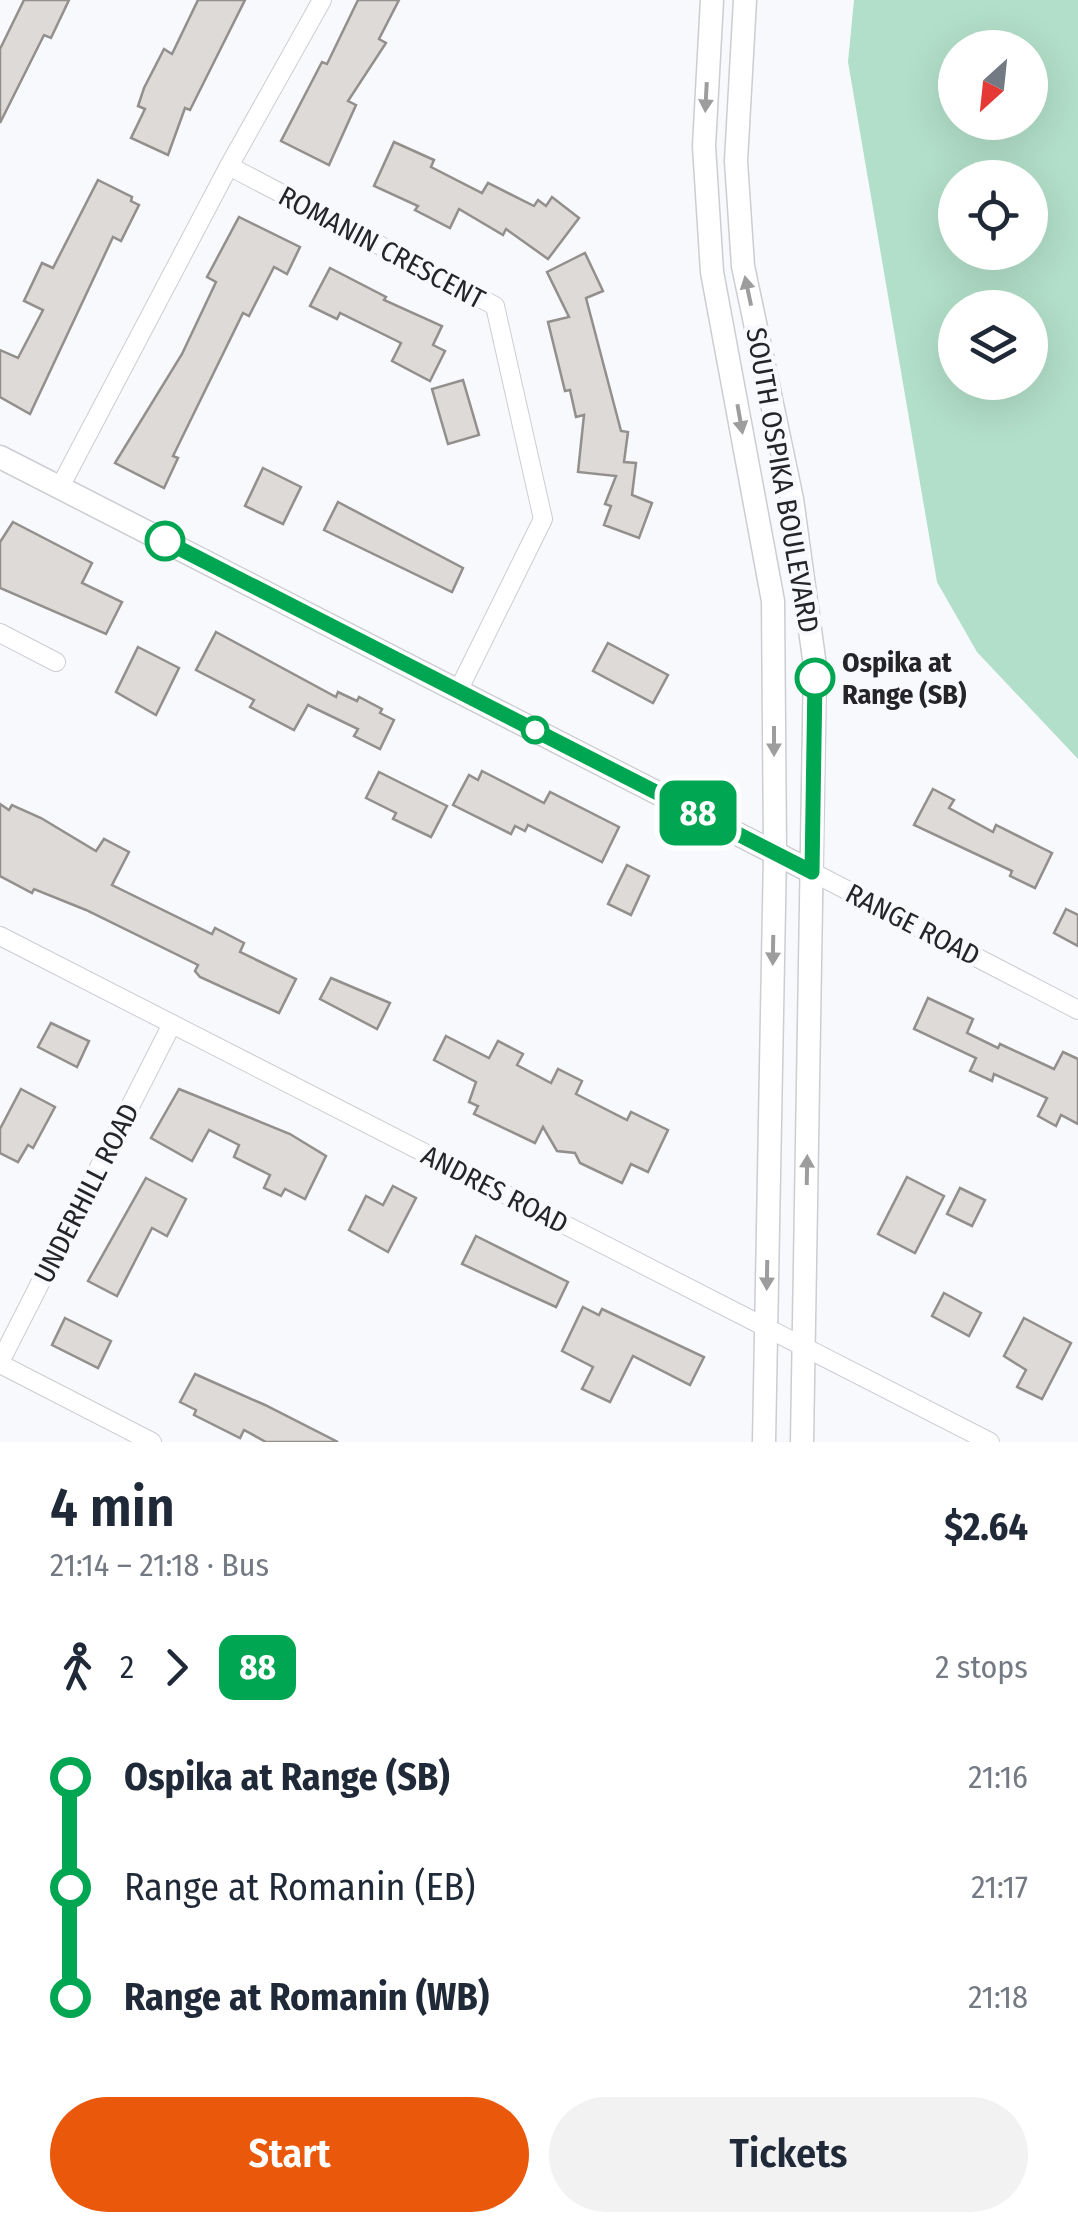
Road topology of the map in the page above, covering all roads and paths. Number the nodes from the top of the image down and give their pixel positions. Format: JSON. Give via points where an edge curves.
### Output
{"nodes":[{"id":1,"x":322,"y":0,"type":"edge"},
{"id":2,"x":712,"y":0,"type":"edge"},
{"id":3,"x":745,"y":0,"type":"edge"},
{"id":4,"x":228,"y":166,"type":"junction"},
{"id":5,"x":0,"y":456,"type":"edge"},
{"id":6,"x":60,"y":488,"type":"junction"},
{"id":7,"x":0,"y":633,"type":"edge"},
{"id":8,"x":56,"y":662,"type":"dead end"},
{"id":9,"x":458,"y":691,"type":"junction"},
{"id":10,"x":774,"y":852,"type":"junction"},
{"id":11,"x":812,"y":872,"type":"junction"},
{"id":12,"x":0,"y":936,"type":"edge"},
{"id":13,"x":1078,"y":1010,"type":"edge"},
{"id":14,"x":172,"y":1024,"type":"junction"},
{"id":15,"x":766,"y":1328,"type":"junction"},
{"id":16,"x":804,"y":1347,"type":"junction"},
{"id":17,"x":0,"y":1363,"type":"edge"},
{"id":18,"x":152,"y":1442,"type":"edge"},
{"id":19,"x":764,"y":1442,"type":"edge"},
{"id":20,"x":802,"y":1442,"type":"edge"},
{"id":21,"x":990,"y":1442,"type":"edge"}],
"edges":[{"from":1,"to":4,"type":"street"},
{"from":2,"to":10,"type":"main road","name":"SOUTH OSPIKA BOULEVARD","one_way":true,"via":[[704,146],[712,272],[773,601]]},
{"from":11,"to":3,"type":"main road","name":"SOUTH OSPIKA BOULEVARD","one_way":true,"via":[[816,666],[792,499],[743,266],[736,161]]},
{"from":4,"to":6,"type":"street"},
{"from":4,"to":9,"type":"street","name":"ROMANIN CRESCENT","via":[[495,306],[543,520]]},
{"from":5,"to":6,"type":"main road","name":"RANGE ROAD"},
{"from":6,"to":9,"type":"main road","name":"RANGE ROAD"},
{"from":7,"to":8,"type":"street"},
{"from":9,"to":10,"type":"main road","name":"RANGE ROAD"},
{"from":10,"to":11,"type":"main road","name":"RANGE ROAD"},
{"from":10,"to":15,"type":"main road","name":"SOUTH OSPIKA BOULEVARD","one_way":true},
{"from":11,"to":13,"type":"street","name":"RANGE ROAD"},
{"from":16,"to":11,"type":"main road","name":"SOUTH OSPIKA BOULEVARD","one_way":true},
{"from":12,"to":14,"type":"street","name":"ANDRES ROAD"},
{"from":14,"to":15,"type":"street","name":"ANDRES ROAD"},
{"from":14,"to":17,"type":"street","name":"UNDERHILL ROAD"},
{"from":15,"to":16,"type":"street","name":"ANDRES ROAD"},
{"from":15,"to":19,"type":"main road","name":"SOUTH OSPIKA BOULEVARD"},
{"from":16,"to":20,"type":"main road","name":"SOUTH OSPIKA BOULEVARD"},
{"from":16,"to":21,"type":"street","name":"ANDRES ROAD"},
{"from":17,"to":18,"type":"street"}]}
